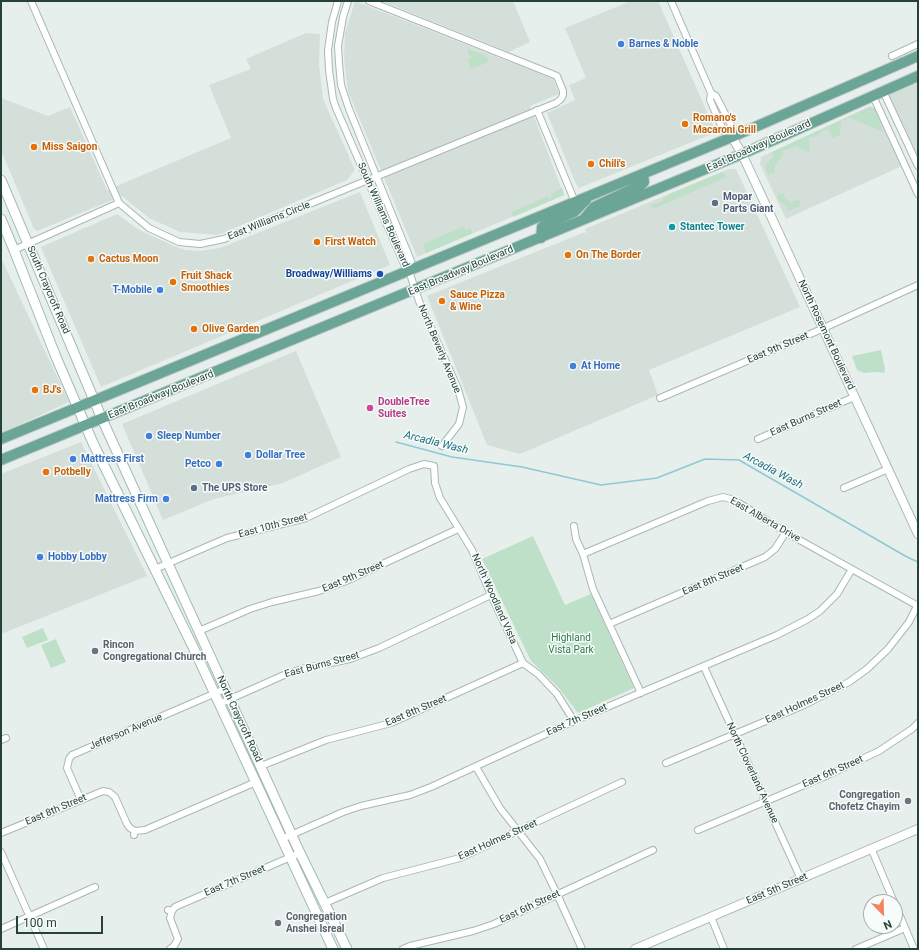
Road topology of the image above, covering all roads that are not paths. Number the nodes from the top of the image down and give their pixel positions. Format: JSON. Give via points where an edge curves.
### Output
{"nodes":[{"id":1,"x":30,"y":1,"type":"edge"},
{"id":2,"x":338,"y":1,"type":"edge"},
{"id":3,"x":348,"y":1,"type":"edge"},
{"id":4,"x":369,"y":1,"type":"edge"},
{"id":5,"x":671,"y":1,"type":"edge"},
{"id":6,"x":918,"y":44,"type":"edge"},
{"id":7,"x":892,"y":56,"type":"dead end"},
{"id":8,"x":918,"y":56,"type":"edge"},
{"id":9,"x":918,"y":76,"type":"edge"},
{"id":10,"x":883,"y":91,"type":"junction"},
{"id":11,"x":873,"y":96,"type":"junction"},
{"id":12,"x":537,"y":110,"type":"junction"},
{"id":13,"x":732,"y":137,"type":"junction"},
{"id":14,"x":742,"y":154,"type":"junction"},
{"id":15,"x":918,"y":166,"type":"edge"},
{"id":16,"x":643,"y":174,"type":"junction"},
{"id":17,"x":376,"y":176,"type":"junction"},
{"id":18,"x":1,"y":180,"type":"edge"},
{"id":19,"x":367,"y":180,"type":"junction"},
{"id":20,"x":918,"y":194,"type":"edge"},
{"id":21,"x":591,"y":196,"type":"junction"},
{"id":22,"x":575,"y":202,"type":"junction"},
{"id":23,"x":119,"y":203,"type":"junction"},
{"id":24,"x":1,"y":220,"type":"edge"},
{"id":25,"x":584,"y":220,"type":"junction"},
{"id":26,"x":541,"y":238,"type":"junction"},
{"id":27,"x":29,"y":244,"type":"junction"},
{"id":28,"x":14,"y":250,"type":"junction"},
{"id":29,"x":408,"y":272,"type":"junction"},
{"id":30,"x":918,"y":285,"type":"edge"},
{"id":31,"x":415,"y":290,"type":"junction"},
{"id":32,"x":822,"y":329,"type":"junction"},
{"id":33,"x":854,"y":396,"type":"junction"},
{"id":34,"x":660,"y":398,"type":"dead end"},
{"id":35,"x":94,"y":400,"type":"junction"},
{"id":36,"x":78,"y":406,"type":"junction"},
{"id":37,"x":102,"y":419,"type":"junction"},
{"id":38,"x":86,"y":425,"type":"junction"},
{"id":39,"x":1,"y":439,"type":"edge"},
{"id":40,"x":758,"y":439,"type":"dead end"},
{"id":41,"x":442,"y":446,"type":"dead end"},
{"id":42,"x":1,"y":460,"type":"edge"},
{"id":43,"x":434,"y":466,"type":"joint"},
{"id":44,"x":888,"y":469,"type":"junction"},
{"id":45,"x":844,"y":488,"type":"dead end"},
{"id":46,"x":574,"y":526,"type":"dead end"},
{"id":47,"x":458,"y":528,"type":"junction"},
{"id":48,"x":917,"y":529,"type":"edge"},
{"id":49,"x":786,"y":532,"type":"junction"},
{"id":50,"x":583,"y":554,"type":"junction"},
{"id":51,"x":168,"y":563,"type":"junction"},
{"id":52,"x":155,"y":569,"type":"junction"},
{"id":53,"x":852,"y":569,"type":"junction"},
{"id":54,"x":491,"y":595,"type":"junction"},
{"id":55,"x":918,"y":606,"type":"edge"},
{"id":56,"x":609,"y":624,"type":"junction"},
{"id":57,"x":200,"y":631,"type":"junction"},
{"id":58,"x":523,"y":663,"type":"junction"},
{"id":59,"x":704,"y":667,"type":"junction"},
{"id":60,"x":225,"y":689,"type":"junction"},
{"id":61,"x":641,"y":692,"type":"junction"},
{"id":62,"x":214,"y":693,"type":"junction"},
{"id":63,"x":229,"y":700,"type":"junction"},
{"id":64,"x":219,"y":704,"type":"junction"},
{"id":65,"x":574,"y":721,"type":"junction"},
{"id":66,"x":918,"y":723,"type":"edge"},
{"id":67,"x":734,"y":734,"type":"junction"},
{"id":68,"x":666,"y":763,"type":"dead end"},
{"id":69,"x":260,"y":766,"type":"junction"},
{"id":70,"x":476,"y":767,"type":"junction"},
{"id":71,"x":256,"y":782,"type":"junction"},
{"id":72,"x":622,"y":782,"type":"dead end"},
{"id":73,"x":81,"y":800,"type":"junction"},
{"id":74,"x":766,"y":802,"type":"junction"},
{"id":75,"x":918,"y":829,"type":"edge"},
{"id":76,"x":698,"y":830,"type":"dead end"},
{"id":77,"x":519,"y":831,"type":"junction"},
{"id":78,"x":1,"y":833,"type":"edge"},
{"id":79,"x":292,"y":835,"type":"junction"},
{"id":80,"x":282,"y":839,"type":"junction"},
{"id":81,"x":871,"y":848,"type":"junction"},
{"id":82,"x":653,"y":850,"type":"dead end"},
{"id":83,"x":1,"y":852,"type":"edge"},
{"id":84,"x":300,"y":853,"type":"junction"},
{"id":85,"x":290,"y":857,"type":"junction"},
{"id":86,"x":801,"y":879,"type":"junction"},
{"id":87,"x":95,"y":887,"type":"dead end"},
{"id":88,"x":557,"y":894,"type":"junction"},
{"id":89,"x":890,"y":894,"type":"edge"},
{"id":90,"x":325,"y":903,"type":"junction"},
{"id":91,"x":30,"y":916,"type":"junction"},
{"id":92,"x":710,"y":917,"type":"junction"},
{"id":93,"x":903,"y":923,"type":"edge"},
{"id":94,"x":905,"y":928,"type":"junction"},
{"id":95,"x":1,"y":929,"type":"edge"},
{"id":96,"x":44,"y":949,"type":"edge"},
{"id":97,"x":170,"y":949,"type":"edge"},
{"id":98,"x":333,"y":949,"type":"edge"},
{"id":99,"x":347,"y":949,"type":"edge"},
{"id":100,"x":403,"y":949,"type":"edge"},
{"id":101,"x":582,"y":949,"type":"edge"},
{"id":102,"x":635,"y":949,"type":"edge"},
{"id":103,"x":724,"y":949,"type":"edge"},
{"id":104,"x":856,"y":949,"type":"edge"},
{"id":105,"x":914,"y":949,"type":"edge"}],
"edges":[{"from":1,"to":23,"type":"street","name":"East Williams Circle"},
{"from":2,"to":19,"type":"street","name":"South Williams Boulevard","via":[[328,50],[333,99]]},
{"from":3,"to":17,"type":"street","name":"South Williams Boulevard","via":[[338,46],[341,85],[348,109]]},
{"from":4,"to":12,"type":"street","name":"East Williams Circle","via":[[557,76],[564,95],[559,101]]},
{"from":5,"to":13,"type":"street","via":[[711,93],[710,100],[724,130]]},
{"from":6,"to":7,"type":"street"},
{"from":8,"to":13,"type":"main road","name":"East Broadway Boulevard"},
{"from":9,"to":10,"type":"main road","name":"East Broadway Boulevard"},
{"from":10,"to":11,"type":"main road","name":"East Broadway Boulevard"},
{"from":10,"to":15,"type":"street"},
{"from":11,"to":14,"type":"main road","name":"East Broadway Boulevard"},
{"from":11,"to":20,"type":"street"},
{"from":12,"to":17,"type":"street","name":"East Williams Circle"},
{"from":12,"to":22,"type":"street"},
{"from":13,"to":14,"type":"street","name":"North Rosemont Boulevard"},
{"from":13,"to":16,"type":"main road","name":"East Broadway Boulevard"},
{"from":14,"to":25,"type":"main road","name":"East Broadway Boulevard"},
{"from":14,"to":32,"type":"street","name":"North Rosemont Boulevard"},
{"from":16,"to":21,"type":"main road","name":"East Broadway Boulevard"},
{"from":16,"to":25,"type":"main road","via":[[644,182],[641,185],[594,207]]},
{"from":17,"to":19,"type":"street","name":"East Williams Circle"},
{"from":17,"to":29,"type":"street","name":"South Williams Boulevard","via":[[411,261]]},
{"from":18,"to":27,"type":"main road","name":"South Craycroft Road"},
{"from":19,"to":23,"type":"street","name":"East Williams Circle","via":[[224,239],[200,244],[179,242],[149,228]]},
{"from":19,"to":29,"type":"street","name":"South Williams Boulevard"},
{"from":21,"to":22,"type":"main road","name":"East Broadway Boulevard"},
{"from":21,"to":26,"type":"main road","via":[[574,212],[542,227]]},
{"from":22,"to":29,"type":"main road","name":"East Broadway Boulevard"},
{"from":23,"to":27,"type":"street"},
{"from":24,"to":28,"type":"main road","name":"South Craycroft Road"},
{"from":25,"to":26,"type":"main road","name":"East Broadway Boulevard"},
{"from":26,"to":31,"type":"main road","name":"East Broadway Boulevard"},
{"from":27,"to":28,"type":"street"},
{"from":27,"to":35,"type":"main road","name":"South Craycroft Road"},
{"from":28,"to":36,"type":"main road","name":"South Craycroft Road"},
{"from":29,"to":31,"type":"street","name":"North Beverly Avenue"},
{"from":29,"to":35,"type":"main road","name":"East Broadway Boulevard"},
{"from":30,"to":32,"type":"street","name":"East 9th Street"},
{"from":31,"to":37,"type":"main road","name":"East Broadway Boulevard"},
{"from":31,"to":41,"type":"street","name":"North Beverly Avenue","via":[[458,389],[463,407],[459,424]]},
{"from":32,"to":33,"type":"street","name":"North Rosemont Boulevard"},
{"from":32,"to":34,"type":"street","name":"East 9th Street"},
{"from":33,"to":40,"type":"street","name":"East Burns Street"},
{"from":33,"to":44,"type":"street","name":"North Rosemont Boulevard"},
{"from":35,"to":36,"type":"main road","name":"East Broadway Boulevard"},
{"from":35,"to":37,"type":"main road","name":"North Craycroft Road"},
{"from":36,"to":38,"type":"main road","name":"North Craycroft Road"},
{"from":36,"to":39,"type":"main road","name":"East Broadway Boulevard"},
{"from":37,"to":38,"type":"main road","name":"East Broadway Boulevard"},
{"from":37,"to":51,"type":"main road","name":"North Craycroft Road"},
{"from":38,"to":42,"type":"main road","name":"East Broadway Boulevard"},
{"from":38,"to":52,"type":"main road","name":"North Craycroft Road"},
{"from":43,"to":47,"type":"street","name":"North Woodland Vista","via":[[435,483],[440,498]]},
{"from":43,"to":51,"type":"street","name":"East 10th Street","via":[[424,464],[409,469],[306,518],[227,538]]},
{"from":44,"to":45,"type":"street"},
{"from":44,"to":48,"type":"street","name":"North Rosemont Boulevard"},
{"from":46,"to":50,"type":"street","via":[[576,539]]},
{"from":47,"to":54,"type":"street","name":"North Woodland Vista","via":[[472,550]]},
{"from":47,"to":57,"type":"street","name":"East 9th Street","via":[[346,581],[319,591],[250,609]]},
{"from":49,"to":50,"type":"street","name":"East Alberta Drive","via":[[734,500],[723,497],[707,501]]},
{"from":49,"to":53,"type":"street","name":"East Alberta Drive"},
{"from":49,"to":56,"type":"street","name":"East 8th Street","via":[[775,549],[765,557]]},
{"from":50,"to":56,"type":"street","via":[[593,589]]},
{"from":51,"to":52,"type":"street","name":"East 10th Street"},
{"from":51,"to":57,"type":"main road","name":"North Craycroft Road"},
{"from":52,"to":62,"type":"main road","name":"North Craycroft Road"},
{"from":53,"to":55,"type":"street","name":"East Alberta Drive"},
{"from":53,"to":59,"type":"street","name":"East 7th Street","via":[[837,594],[815,614],[777,635]]},
{"from":54,"to":58,"type":"street","name":"North Woodland Vista"},
{"from":54,"to":63,"type":"street","name":"East Burns Street","via":[[378,648],[350,659],[284,675]]},
{"from":55,"to":67,"type":"street","name":"East Holmes Street","via":[[888,649],[859,675],[811,702]]},
{"from":56,"to":61,"type":"street"},
{"from":57,"to":60,"type":"main road","name":"North Craycroft Road"},
{"from":58,"to":65,"type":"street","name":"North Woodland Vista","via":[[538,674],[556,694]]},
{"from":58,"to":69,"type":"street","name":"East 8th Street","via":[[391,724],[326,740]]},
{"from":59,"to":61,"type":"street","name":"East 7th Street"},
{"from":59,"to":67,"type":"street","name":"North Cloverland Avenue"},
{"from":60,"to":62,"type":"street","name":"Jefferson Avenue"},
{"from":60,"to":63,"type":"main road","name":"North Craycroft Road"},
{"from":61,"to":65,"type":"street","name":"East 7th Street"},
{"from":62,"to":64,"type":"main road","name":"North Craycroft Road"},
{"from":62,"to":73,"type":"street","name":"Jefferson Avenue","via":[[72,755],[67,768]]},
{"from":63,"to":64,"type":"street","name":"East Burns Street"},
{"from":63,"to":69,"type":"main road","name":"North Craycroft Road"},
{"from":64,"to":71,"type":"main road","name":"North Craycroft Road"},
{"from":65,"to":70,"type":"street","name":"East 7th Street"},
{"from":66,"to":74,"type":"street","name":"East 6th Street","via":[[879,752]]},
{"from":67,"to":68,"type":"street","name":"East Holmes Street"},
{"from":67,"to":74,"type":"street","name":"North Cloverland Avenue"},
{"from":69,"to":79,"type":"main road","name":"North Craycroft Road"},
{"from":70,"to":77,"type":"street","via":[[500,808]]},
{"from":70,"to":79,"type":"street","name":"East 7th Street","via":[[431,788],[343,812]]},
{"from":71,"to":73,"type":"street","name":"East 8th Street","via":[[135,833],[127,824],[117,800],[111,794],[103,792]]},
{"from":71,"to":80,"type":"main road","name":"North Craycroft Road"},
{"from":72,"to":77,"type":"street","name":"East Holmes Street"},
{"from":73,"to":78,"type":"street","name":"East 8th Street"},
{"from":74,"to":76,"type":"street","name":"East 6th Street"},
{"from":74,"to":86,"type":"street","name":"North Cloverland Avenue"},
{"from":75,"to":81,"type":"street","name":"East 5th Street"},
{"from":77,"to":88,"type":"street","via":[[540,859]]},
{"from":77,"to":90,"type":"street","name":"East Holmes Street","via":[[460,858],[383,878]]},
{"from":79,"to":80,"type":"street","name":"East 7th Street"},
{"from":79,"to":84,"type":"main road","name":"North Craycroft Road"},
{"from":80,"to":85,"type":"main road","name":"North Craycroft Road"},
{"from":81,"to":86,"type":"street","name":"East 5th Street"},
{"from":81,"to":89,"type":"street"},
{"from":82,"to":88,"type":"street","name":"East 6th Street"},
{"from":83,"to":91,"type":"street"},
{"from":84,"to":85,"type":"street","name":"East 7th Street"},
{"from":84,"to":90,"type":"main road","name":"North Craycroft Road"},
{"from":85,"to":97,"type":"street","name":"East 7th Street","via":[[170,910],[170,918],[178,936],[177,942]]},
{"from":85,"to":98,"type":"main road","name":"North Craycroft Road"},
{"from":86,"to":92,"type":"street","name":"East 5th Street"},
{"from":87,"to":91,"type":"street"},
{"from":88,"to":100,"type":"street","name":"East 6th Street","via":[[494,924]]},
{"from":88,"to":101,"type":"street"},
{"from":90,"to":99,"type":"main road","name":"North Craycroft Road"},
{"from":91,"to":95,"type":"street"},
{"from":91,"to":96,"type":"street"},
{"from":92,"to":102,"type":"street","name":"East 5th Street"},
{"from":92,"to":103,"type":"street"},
{"from":93,"to":94,"type":"street"},
{"from":94,"to":104,"type":"street"},
{"from":94,"to":105,"type":"street"}]}
